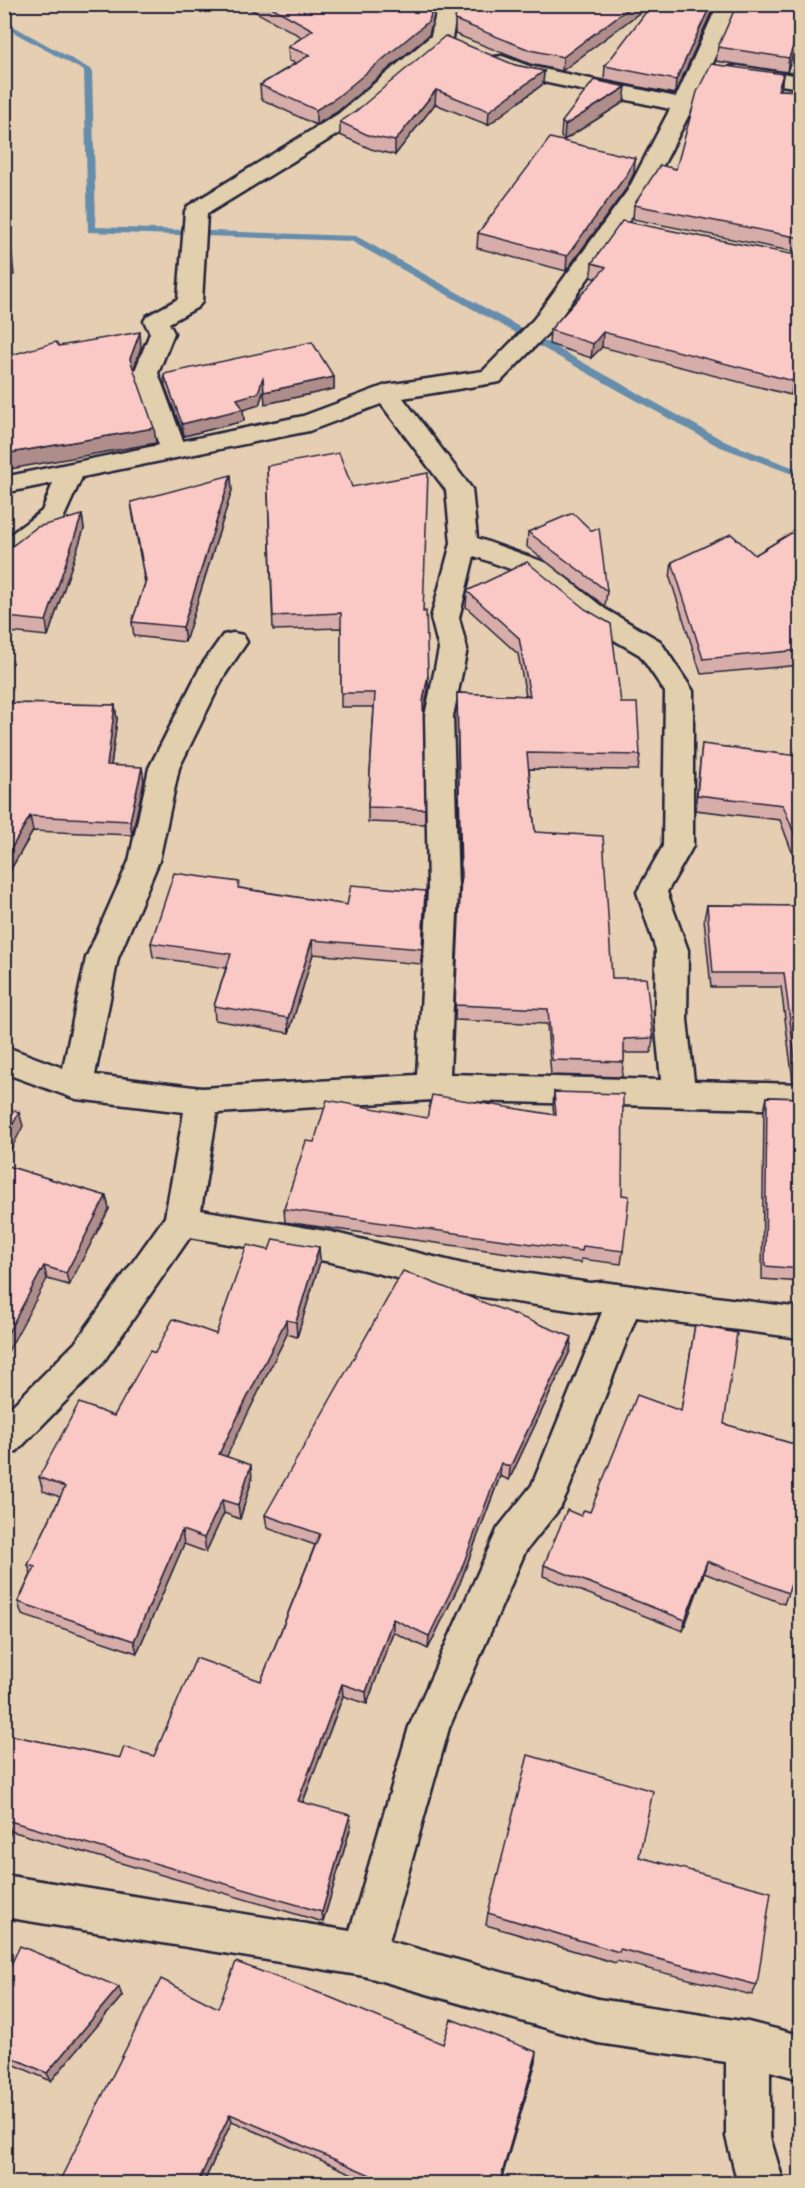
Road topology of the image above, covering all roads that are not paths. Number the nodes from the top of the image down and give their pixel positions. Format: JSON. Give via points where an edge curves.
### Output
{"nodes":[{"id":1,"x":448,"y":4,"type":"edge"},
{"id":2,"x":729,"y":4,"type":"edge"},
{"id":3,"x":482,"y":54,"type":"edge"},
{"id":4,"x":700,"y":67,"type":"junction"},
{"id":5,"x":801,"y":82,"type":"edge"},
{"id":6,"x":683,"y":105,"type":"junction"},
{"id":7,"x":615,"y":225,"type":"junction"},
{"id":8,"x":638,"y":230,"type":"edge"},
{"id":9,"x":386,"y":393,"type":"junction"},
{"id":10,"x":174,"y":451,"type":"junction"},
{"id":11,"x":71,"y":472,"type":"junction"},
{"id":12,"x":4,"y":485,"type":"edge"},
{"id":13,"x":464,"y":543,"type":"junction"},
{"id":14,"x":4,"y":553,"type":"edge"},
{"id":15,"x":233,"y":642,"type":"dead end"},
{"id":16,"x":4,"y":1059,"type":"edge"},
{"id":17,"x":76,"y":1086,"type":"junction"},
{"id":18,"x":433,"y":1087,"type":"junction"},
{"id":19,"x":679,"y":1095,"type":"junction"},
{"id":20,"x":801,"y":1097,"type":"edge"},
{"id":21,"x":202,"y":1101,"type":"junction"},
{"id":22,"x":182,"y":1221,"type":"junction"},
{"id":23,"x":625,"y":1300,"type":"junction"},
{"id":24,"x":801,"y":1323,"type":"edge"},
{"id":25,"x":4,"y":1439,"type":"edge"},
{"id":26,"x":4,"y":1896,"type":"edge"},
{"id":27,"x":364,"y":1955,"type":"junction"},
{"id":28,"x":748,"y":2044,"type":"junction"},
{"id":29,"x":801,"y":2057,"type":"edge"},
{"id":30,"x":761,"y":2184,"type":"edge"}],
"edges":[{"from":1,"to":10,"type":"street","via":[[452,42],[346,119],[196,211],[190,303],[156,321],[162,333],[146,372]]},
{"from":2,"to":4,"type":"street"},
{"from":3,"to":6,"type":"street","via":[[523,71]]},
{"from":4,"to":5,"type":"street"},
{"from":4,"to":6,"type":"street"},
{"from":6,"to":7,"type":"street","via":[[639,191]]},
{"from":7,"to":8,"type":"street"},
{"from":7,"to":9,"type":"street","via":[[543,324],[491,377]]},
{"from":9,"to":10,"type":"street","via":[[309,423]]},
{"from":9,"to":13,"type":"street","via":[[459,489]]},
{"from":10,"to":11,"type":"street"},
{"from":11,"to":12,"type":"street"},
{"from":11,"to":14,"type":"street","via":[[53,515]]},
{"from":13,"to":18,"type":"street","via":[[445,618],[453,649],[439,716],[443,890]]},
{"from":13,"to":19,"type":"street","via":[[537,568],[595,616],[650,648],[679,691],[678,846],[652,892],[672,950],[671,1020]]},
{"from":15,"to":17,"type":"street","via":[[211,673],[164,768],[144,861],[102,958]]},
{"from":16,"to":17,"type":"street"},
{"from":17,"to":21,"type":"street"},
{"from":18,"to":19,"type":"street"},
{"from":18,"to":21,"type":"street"},
{"from":19,"to":20,"type":"street"},
{"from":21,"to":22,"type":"street"},
{"from":22,"to":23,"type":"street","via":[[331,1247],[463,1279]]},
{"from":22,"to":25,"type":"street","via":[[88,1354]]},
{"from":23,"to":24,"type":"street"},
{"from":23,"to":27,"type":"street","via":[[547,1496],[512,1540],[429,1727]]},
{"from":26,"to":27,"type":"street"},
{"from":27,"to":28,"type":"street","via":[[598,2021]]},
{"from":28,"to":29,"type":"street"},
{"from":28,"to":30,"type":"street","via":[[748,2137]]}]}
